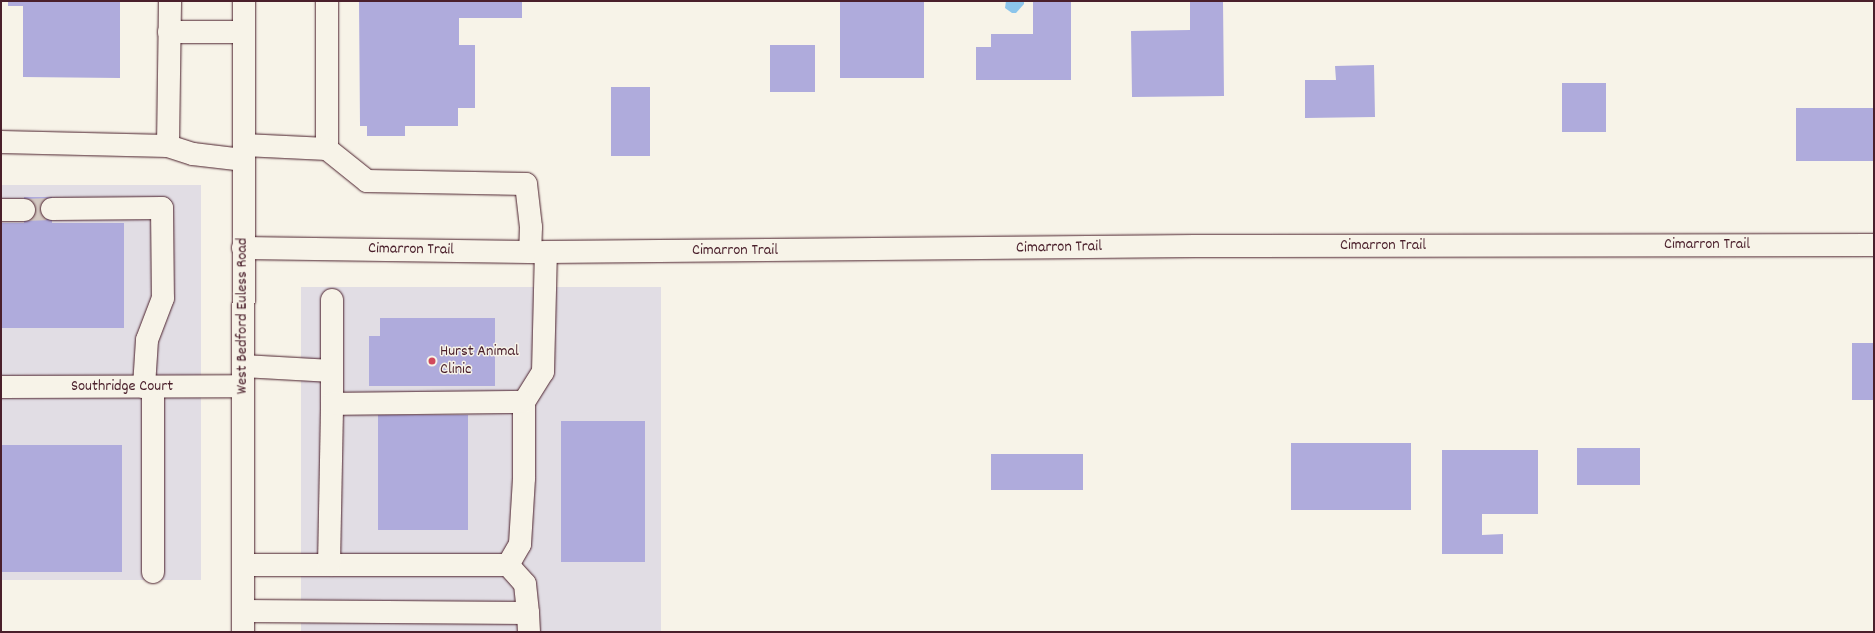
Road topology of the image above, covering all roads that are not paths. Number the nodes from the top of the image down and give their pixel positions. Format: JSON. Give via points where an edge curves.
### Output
{"nodes":[{"id":1,"x":170,"y":1,"type":"edge"},
{"id":2,"x":244,"y":1,"type":"edge"},
{"id":3,"x":327,"y":1,"type":"edge"},
{"id":4,"x":169,"y":32,"type":"junction"},
{"id":5,"x":244,"y":32,"type":"junction"},
{"id":6,"x":1,"y":142,"type":"edge"},
{"id":7,"x":168,"y":146,"type":"junction"},
{"id":8,"x":327,"y":149,"type":"junction"},
{"id":9,"x":243,"y":152,"type":"junction"},
{"id":10,"x":52,"y":209,"type":"tunnel mouth"},
{"id":11,"x":1,"y":210,"type":"edge"},
{"id":12,"x":24,"y":210,"type":"tunnel mouth"},
{"id":13,"x":1874,"y":245,"type":"edge"},
{"id":14,"x":243,"y":248,"type":"junction"},
{"id":15,"x":538,"y":252,"type":"junction"},
{"id":16,"x":332,"y":300,"type":"dead end"},
{"id":17,"x":332,"y":371,"type":"junction"},
{"id":18,"x":243,"y":376,"type":"junction"},
{"id":19,"x":1,"y":387,"type":"edge"},
{"id":20,"x":149,"y":387,"type":"junction"},
{"id":21,"x":524,"y":402,"type":"junction"},
{"id":22,"x":332,"y":404,"type":"junction"},
{"id":23,"x":329,"y":564,"type":"junction"},
{"id":24,"x":243,"y":565,"type":"junction"},
{"id":25,"x":508,"y":565,"type":"junction"},
{"id":26,"x":153,"y":572,"type":"dead end"},
{"id":27,"x":243,"y":622,"type":"edge"},
{"id":28,"x":528,"y":622,"type":"edge"}],
"edges":[{"from":1,"to":4,"type":"street"},
{"from":2,"to":5,"type":"street","name":"West Bedford Euless Road"},
{"from":3,"to":8,"type":"street"},
{"from":4,"to":5,"type":"street"},
{"from":4,"to":7,"type":"street"},
{"from":5,"to":9,"type":"street","name":"West Bedford Euless Road"},
{"from":6,"to":7,"type":"street"},
{"from":7,"to":9,"type":"street","via":[[193,154]]},
{"from":8,"to":9,"type":"street"},
{"from":8,"to":15,"type":"street","via":[[367,182],[526,184],[531,227]]},
{"from":9,"to":14,"type":"street","name":"West Bedford Euless Road"},
{"from":10,"to":20,"type":"street","via":[[162,208],[163,298],[147,340]]},
{"from":11,"to":12,"type":"street"},
{"from":13,"to":15,"type":"street","name":"Cimarron Trail","via":[[1195,246]]},
{"from":14,"to":15,"type":"street","name":"Cimarron Trail"},
{"from":14,"to":18,"type":"street","name":"West Bedford Euless Road"},
{"from":15,"to":21,"type":"street","via":[[543,372]]},
{"from":16,"to":17,"type":"street"},
{"from":17,"to":18,"type":"street","name":"Southridge Court"},
{"from":17,"to":22,"type":"street"},
{"from":18,"to":20,"type":"street","name":"Southridge Court"},
{"from":18,"to":24,"type":"street","name":"West Bedford Euless Road"},
{"from":19,"to":20,"type":"street","name":"Southridge Court"},
{"from":20,"to":26,"type":"street"},
{"from":21,"to":22,"type":"street"},
{"from":21,"to":25,"type":"street","via":[[524,478],[520,544]]},
{"from":22,"to":23,"type":"street"},
{"from":23,"to":24,"type":"street"},
{"from":23,"to":25,"type":"street"},
{"from":24,"to":27,"type":"street","name":"West Bedford Euless Road"},
{"from":25,"to":28,"type":"street","via":[[525,584]]},
{"from":27,"to":28,"type":"street"}]}
